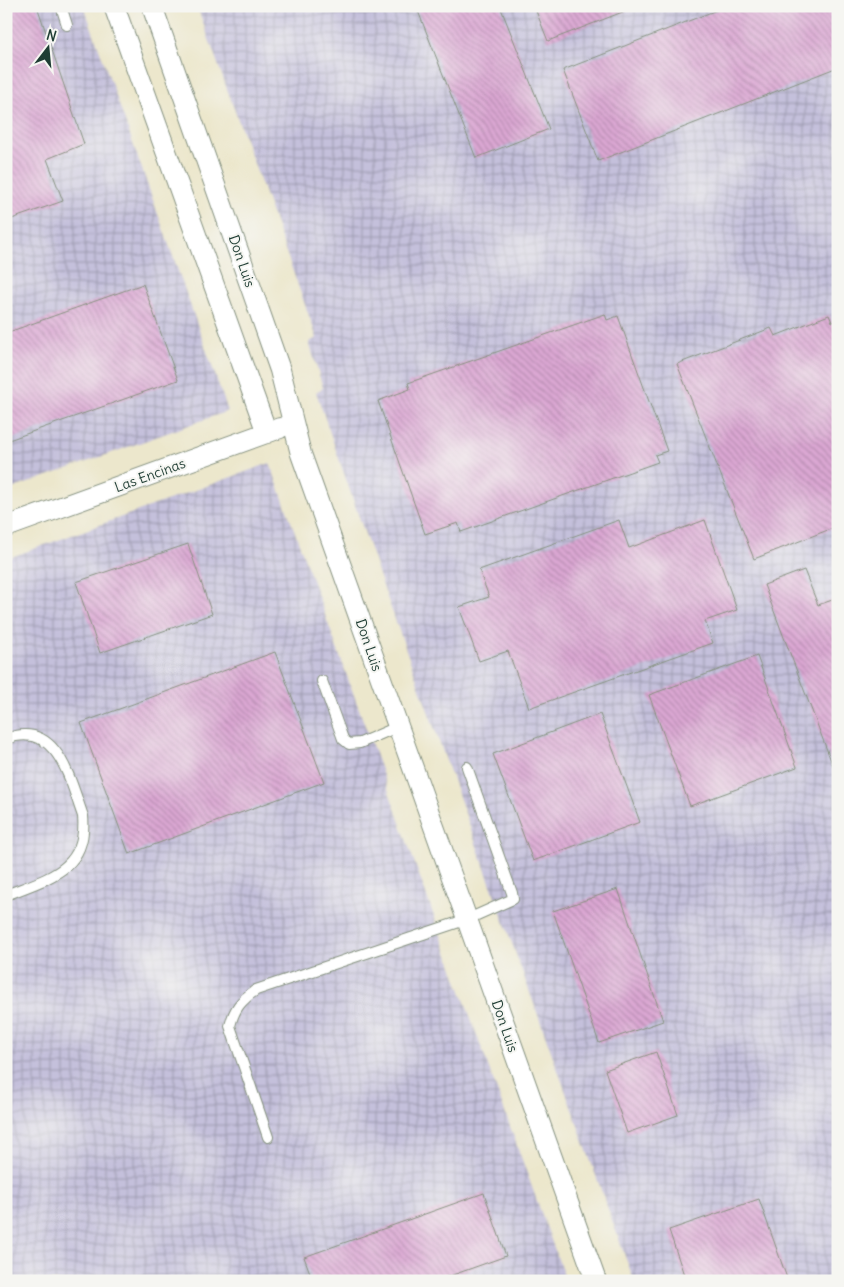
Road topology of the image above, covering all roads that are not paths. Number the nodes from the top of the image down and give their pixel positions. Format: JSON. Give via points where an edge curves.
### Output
{"nodes":[{"id":1,"x":61,"y":6,"type":"edge"},
{"id":2,"x":114,"y":6,"type":"edge"},
{"id":3,"x":152,"y":6,"type":"edge"},
{"id":4,"x":67,"y":25,"type":"dead end"},
{"id":5,"x":294,"y":424,"type":"junction"},
{"id":6,"x":267,"y":433,"type":"junction"},
{"id":7,"x":6,"y":527,"type":"edge"},
{"id":8,"x":322,"y":681,"type":"dead end"},
{"id":9,"x":398,"y":727,"type":"junction"},
{"id":10,"x":6,"y":739,"type":"edge"},
{"id":11,"x":467,"y":768,"type":"dead end"},
{"id":12,"x":6,"y":895,"type":"edge"},
{"id":13,"x":468,"y":918,"type":"junction"},
{"id":14,"x":268,"y":1137,"type":"dead end"},
{"id":15,"x":596,"y":1281,"type":"edge"}],
"edges":[{"from":1,"to":4,"type":"lane"},
{"from":2,"to":6,"type":"street"},
{"from":3,"to":5,"type":"street","name":"Don Luis","via":[[280,370]]},
{"from":5,"to":6,"type":"street","name":"Las Encinas"},
{"from":5,"to":9,"type":"street","name":"Don Luis","via":[[305,464]]},
{"from":6,"to":7,"type":"street","name":"Las Encinas"},
{"from":8,"to":9,"type":"lane","via":[[343,739],[349,744],[360,743]]},
{"from":9,"to":13,"type":"street","name":"Don Luis"},
{"from":10,"to":12,"type":"lane","via":[[34,738],[61,756],[84,825],[81,845],[66,867],[56,875]]},
{"from":11,"to":13,"type":"lane","via":[[513,899]]},
{"from":13,"to":14,"type":"lane","via":[[256,990],[240,1001],[232,1014],[230,1026]]},
{"from":13,"to":15,"type":"street","name":"Don Luis"}]}
